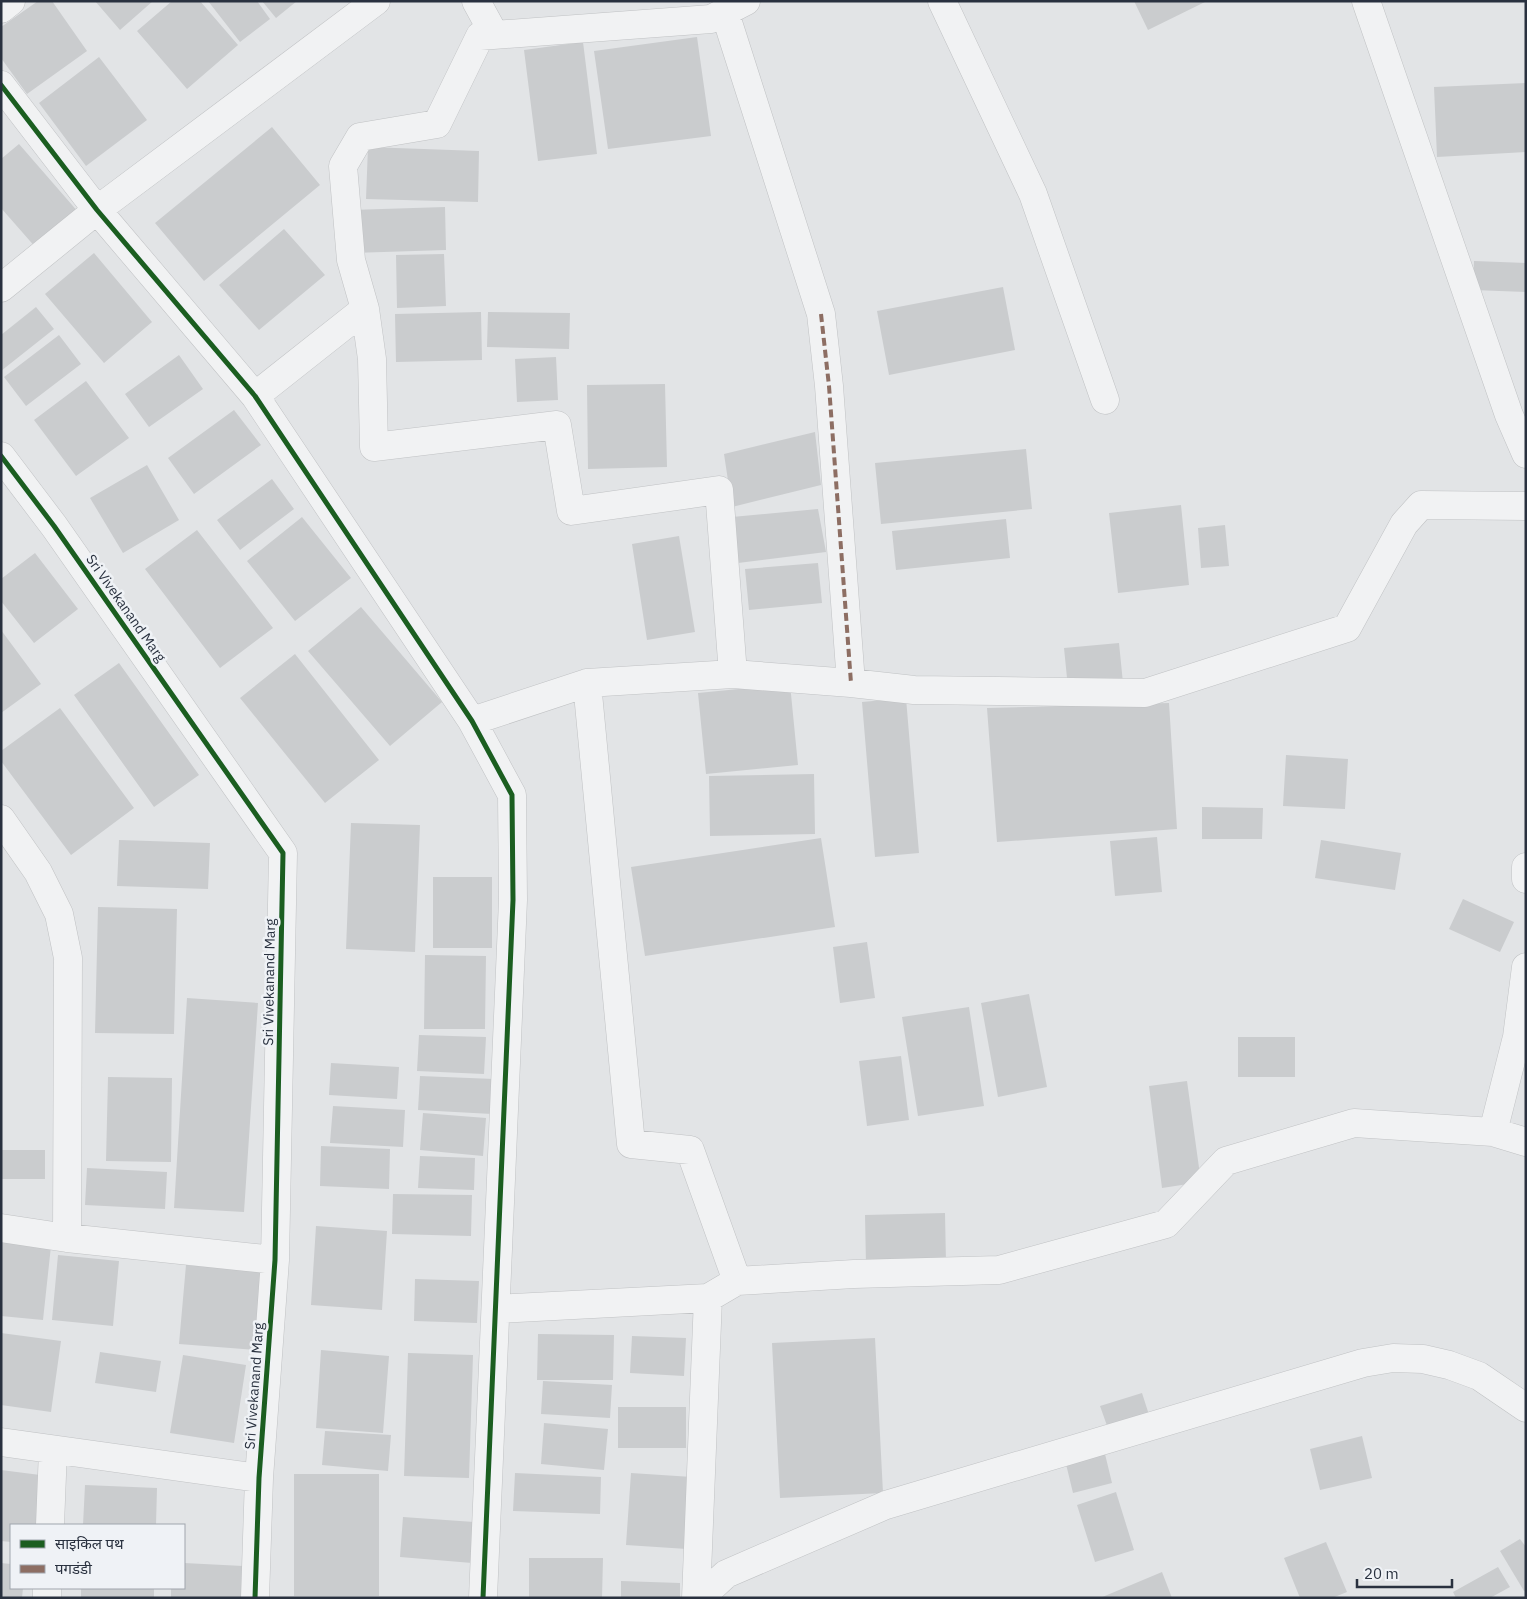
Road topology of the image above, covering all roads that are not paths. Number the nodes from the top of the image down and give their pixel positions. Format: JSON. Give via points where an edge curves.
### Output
{"nodes":[{"id":1,"x":12,"y":1,"type":"edge"},
{"id":2,"x":476,"y":1,"type":"edge"},
{"id":3,"x":942,"y":1,"type":"edge"},
{"id":4,"x":1366,"y":1,"type":"edge"},
{"id":5,"x":359,"y":6,"type":"edge"},
{"id":6,"x":736,"y":7,"type":"edge"},
{"id":7,"x":1,"y":9,"type":"edge"},
{"id":8,"x":494,"y":34,"type":"junction"},
{"id":9,"x":1,"y":85,"type":"edge"},
{"id":10,"x":97,"y":210,"type":"junction"},
{"id":11,"x":1,"y":288,"type":"edge"},
{"id":12,"x":364,"y":310,"type":"junction"},
{"id":13,"x":255,"y":396,"type":"junction"},
{"id":14,"x":1105,"y":400,"type":"dead end"},
{"id":15,"x":1526,"y":454,"type":"edge"},
{"id":16,"x":1,"y":456,"type":"edge"},
{"id":17,"x":1526,"y":506,"type":"edge"},
{"id":18,"x":733,"y":674,"type":"junction"},
{"id":19,"x":587,"y":683,"type":"junction"},
{"id":20,"x":851,"y":683,"type":"junction"},
{"id":21,"x":472,"y":721,"type":"junction"},
{"id":22,"x":1,"y":819,"type":"edge"},
{"id":23,"x":1526,"y":867,"type":"edge"},
{"id":24,"x":1526,"y":879,"type":"edge"},
{"id":25,"x":1526,"y":967,"type":"edge"},
{"id":26,"x":1493,"y":1132,"type":"junction"},
{"id":27,"x":1526,"y":1142,"type":"edge"},
{"id":28,"x":1,"y":1228,"type":"edge"},
{"id":29,"x":67,"y":1238,"type":"junction"},
{"id":30,"x":275,"y":1260,"type":"junction"},
{"id":31,"x":737,"y":1280,"type":"junction"},
{"id":32,"x":708,"y":1298,"type":"junction"},
{"id":33,"x":496,"y":1309,"type":"junction"},
{"id":34,"x":1526,"y":1408,"type":"edge"},
{"id":35,"x":1,"y":1442,"type":"edge"},
{"id":36,"x":54,"y":1450,"type":"junction"},
{"id":37,"x":259,"y":1478,"type":"junction"},
{"id":38,"x":50,"y":1524,"type":"edge"},
{"id":39,"x":730,"y":1586,"type":"edge"},
{"id":40,"x":255,"y":1598,"type":"edge"},
{"id":41,"x":484,"y":1598,"type":"edge"},
{"id":42,"x":698,"y":1598,"type":"edge"}],
"edges":[{"from":1,"to":7,"type":"street"},
{"from":2,"to":8,"type":"street"},
{"from":3,"to":14,"type":"street","via":[[1033,194]]},
{"from":4,"to":15,"type":"street","via":[[1509,415]]},
{"from":5,"to":10,"type":"street"},
{"from":6,"to":8,"type":"street","via":[[711,19]]},
{"from":6,"to":20,"type":"street","via":[[821,314]]},
{"from":8,"to":12,"type":"street","via":[[480,36],[437,124],[360,137],[343,166],[351,260]]},
{"from":9,"to":10,"type":"street"},
{"from":10,"to":11,"type":"street"},
{"from":10,"to":13,"type":"street"},
{"from":12,"to":13,"type":"street"},
{"from":12,"to":18,"type":"street","via":[[372,359],[374,447],[557,424],[571,511],[719,490]]},
{"from":13,"to":21,"type":"street"},
{"from":16,"to":30,"type":"street","name":"Sri Vivekanand Marg","via":[[54,526],[283,852]]},
{"from":17,"to":20,"type":"street","via":[[1421,505],[1404,524],[1346,628],[1145,693],[914,690]]},
{"from":18,"to":19,"type":"street"},
{"from":18,"to":20,"type":"street"},
{"from":19,"to":21,"type":"street"},
{"from":19,"to":31,"type":"street","via":[[631,1144],[690,1150]]},
{"from":21,"to":33,"type":"street","via":[[512,795],[513,900]]},
{"from":22,"to":29,"type":"street","via":[[38,872],[60,914],[68,958]]},
{"from":23,"to":24,"type":"street"},
{"from":25,"to":26,"type":"street","via":[[1517,1037]]},
{"from":26,"to":27,"type":"street"},
{"from":26,"to":31,"type":"street","via":[[1354,1124],[1226,1161],[1166,1224],[999,1270]]},
{"from":28,"to":29,"type":"street"},
{"from":29,"to":30,"type":"street"},
{"from":30,"to":37,"type":"street","name":"Sri Vivekanand Marg"},
{"from":31,"to":32,"type":"street"},
{"from":32,"to":33,"type":"street"},
{"from":32,"to":42,"type":"street"},
{"from":33,"to":41,"type":"street"},
{"from":34,"to":39,"type":"street","via":[[1479,1376],[1448,1364],[1393,1358],[1363,1363],[886,1505]]},
{"from":35,"to":36,"type":"street"},
{"from":36,"to":37,"type":"street"},
{"from":36,"to":38,"type":"street"},
{"from":37,"to":40,"type":"street","name":"Sri Vivekanand Marg"},
{"from":39,"to":42,"type":"street"}]}
